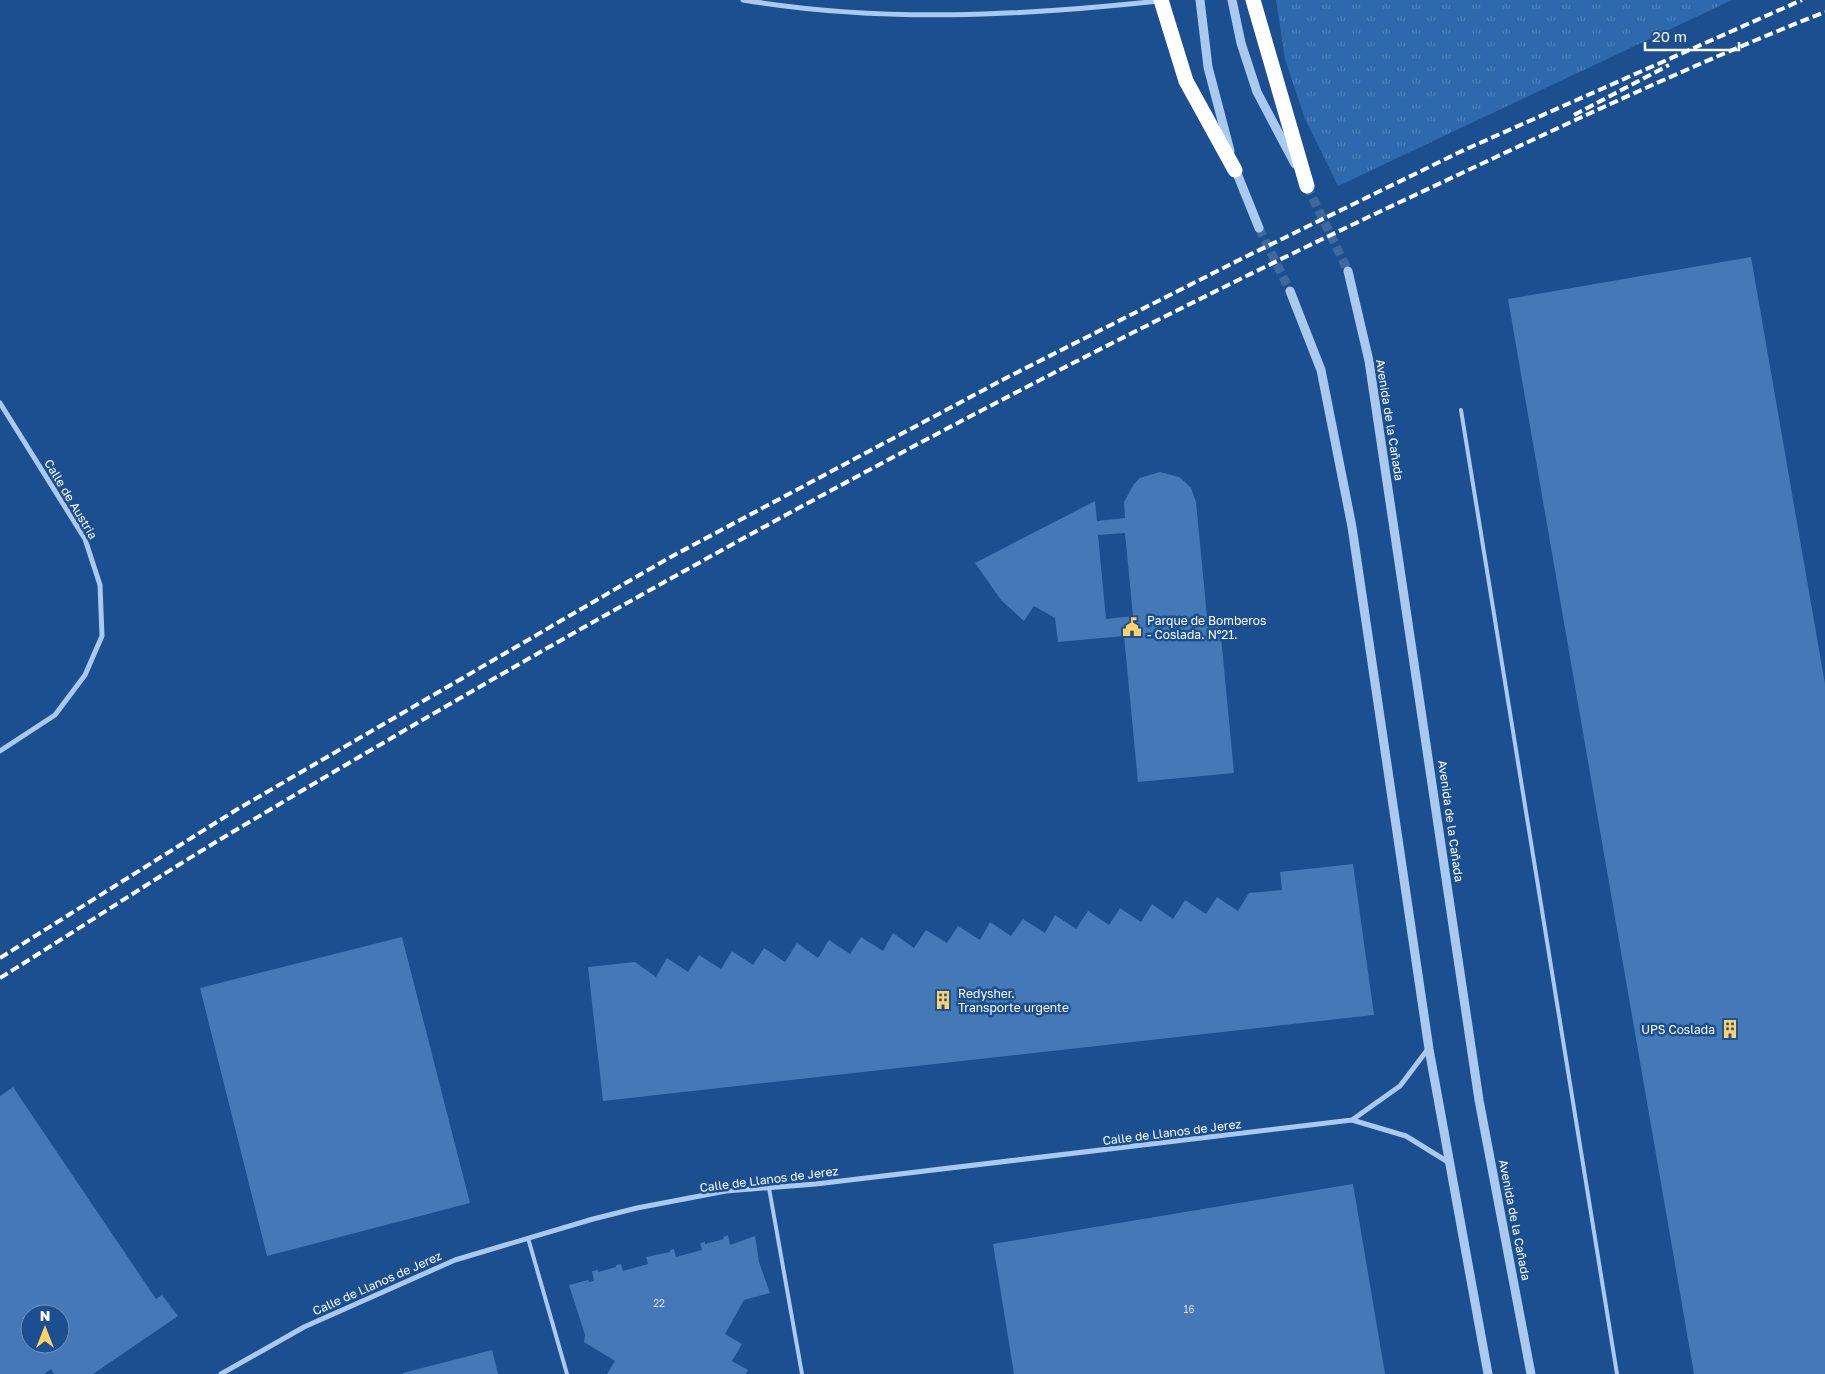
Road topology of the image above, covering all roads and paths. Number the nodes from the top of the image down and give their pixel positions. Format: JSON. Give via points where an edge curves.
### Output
{"nodes":[{"id":1,"x":743,"y":0,"type":"edge"},
{"id":2,"x":1161,"y":0,"type":"edge"},
{"id":3,"x":1200,"y":0,"type":"edge"},
{"id":4,"x":1232,"y":0,"type":"edge"},
{"id":5,"x":1253,"y":0,"type":"edge"},
{"id":6,"x":1235,"y":170,"type":"junction"},
{"id":7,"x":1307,"y":186,"type":"joint"},
{"id":8,"x":1259,"y":228,"type":"tunnel mouth"},
{"id":9,"x":1348,"y":272,"type":"tunnel mouth"},
{"id":10,"x":1290,"y":291,"type":"tunnel mouth"},
{"id":11,"x":0,"y":403,"type":"edge"},
{"id":12,"x":1462,"y":410,"type":"dead end"},
{"id":13,"x":0,"y":751,"type":"edge"},
{"id":14,"x":1429,"y":1048,"type":"junction"},
{"id":15,"x":1352,"y":1120,"type":"junction"},
{"id":16,"x":1448,"y":1162,"type":"junction"},
{"id":17,"x":769,"y":1188,"type":"junction"},
{"id":18,"x":528,"y":1238,"type":"junction"},
{"id":19,"x":221,"y":1374,"type":"edge"},
{"id":20,"x":567,"y":1374,"type":"edge"},
{"id":21,"x":802,"y":1374,"type":"edge"},
{"id":22,"x":1488,"y":1374,"type":"edge"},
{"id":23,"x":1532,"y":1374,"type":"edge"},
{"id":24,"x":1617,"y":1374,"type":"edge"}],
"edges":[{"from":1,"to":2,"type":"street","via":[[888,16],[1051,11]]},
{"from":2,"to":6,"type":"highway","via":[[1186,81]]},
{"from":3,"to":6,"type":"street","via":[[1208,68]]},
{"from":4,"to":7,"type":"street","via":[[1256,92]]},
{"from":5,"to":7,"type":"highway"},
{"from":6,"to":8,"type":"street"},
{"from":9,"to":23,"type":"street","name":"Avenida de la Cañada","via":[[1368,360],[1479,1100]]},
{"from":10,"to":14,"type":"street","via":[[1321,370],[1352,527]]},
{"from":11,"to":13,"type":"street","name":"Calle de Austria","via":[[85,539],[100,585],[102,636],[85,675],[55,715]]},
{"from":12,"to":24,"type":"lane"},
{"from":14,"to":15,"type":"street","name":"Calle de Llanos de Jerez","via":[[1400,1086]]},
{"from":14,"to":16,"type":"street"},
{"from":15,"to":16,"type":"street","name":"Calle de Llanos de Jerez","via":[[1406,1136]]},
{"from":15,"to":17,"type":"street","name":"Calle de Llanos de Jerez"},
{"from":16,"to":22,"type":"street"},
{"from":17,"to":18,"type":"street","name":"Calle de Llanos de Jerez","via":[[726,1191],[637,1208]]},
{"from":17,"to":21,"type":"lane"},
{"from":18,"to":19,"type":"street","name":"Calle de Llanos de Jerez","via":[[455,1260],[362,1300],[304,1326]]},
{"from":18,"to":20,"type":"lane"}]}
